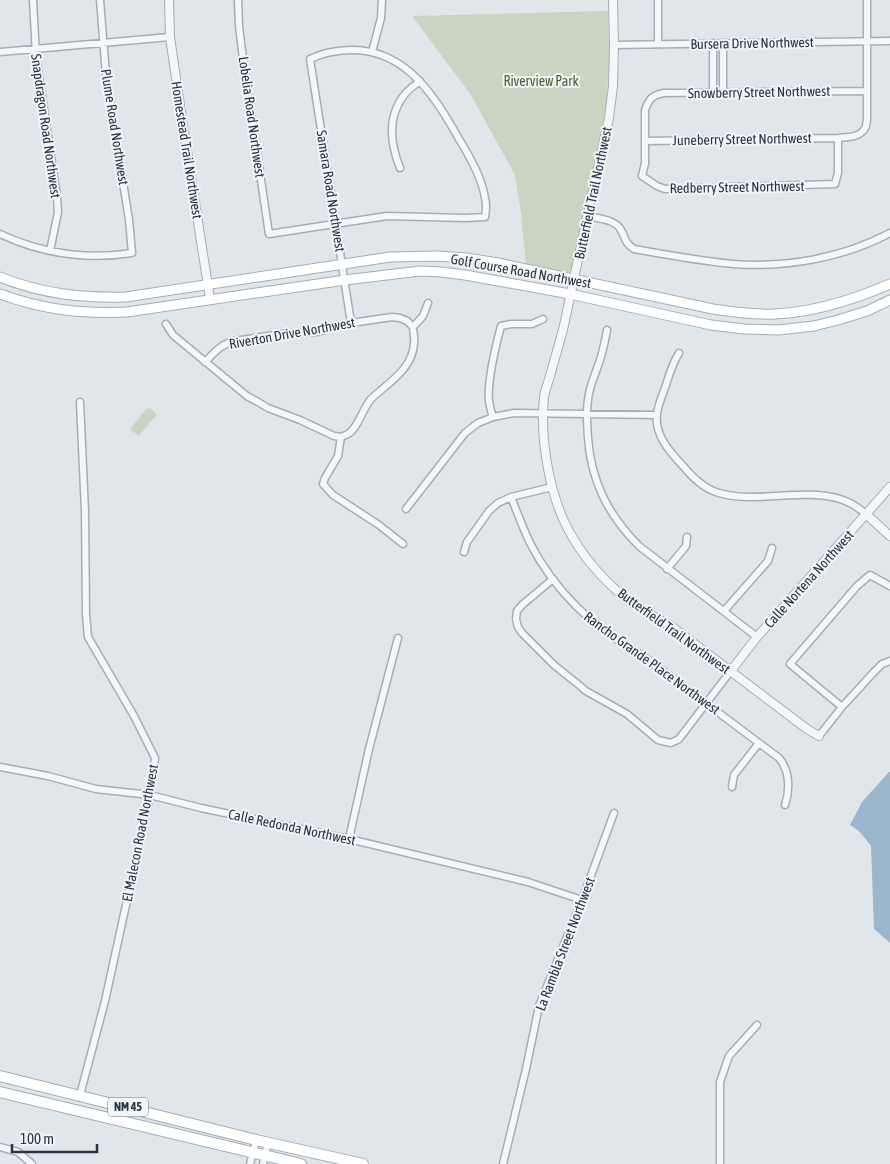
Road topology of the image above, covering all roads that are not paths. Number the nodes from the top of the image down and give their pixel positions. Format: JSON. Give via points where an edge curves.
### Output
{"nodes":[{"id":1,"x":33,"y":0,"type":"edge"},
{"id":2,"x":100,"y":0,"type":"edge"},
{"id":3,"x":169,"y":0,"type":"edge"},
{"id":4,"x":238,"y":0,"type":"edge"},
{"id":5,"x":382,"y":0,"type":"edge"},
{"id":6,"x":613,"y":0,"type":"edge"},
{"id":7,"x":658,"y":0,"type":"edge"},
{"id":8,"x":867,"y":0,"type":"edge"},
{"id":9,"x":170,"y":37,"type":"junction"},
{"id":10,"x":867,"y":41,"type":"junction"},
{"id":11,"x":890,"y":41,"type":"edge"},
{"id":12,"x":103,"y":43,"type":"junction"},
{"id":13,"x":712,"y":43,"type":"junction"},
{"id":14,"x":723,"y":43,"type":"junction"},
{"id":15,"x":658,"y":44,"type":"junction"},
{"id":16,"x":614,"y":45,"type":"junction"},
{"id":17,"x":36,"y":49,"type":"junction"},
{"id":18,"x":0,"y":52,"type":"edge"},
{"id":19,"x":372,"y":52,"type":"junction"},
{"id":20,"x":420,"y":80,"type":"junction"},
{"id":21,"x":867,"y":90,"type":"junction"},
{"id":22,"x":713,"y":93,"type":"junction"},
{"id":23,"x":723,"y":93,"type":"junction"},
{"id":24,"x":838,"y":138,"type":"junction"},
{"id":25,"x":646,"y":141,"type":"junction"},
{"id":26,"x":400,"y":168,"type":"dead end"},
{"id":27,"x":588,"y":216,"type":"junction"},
{"id":28,"x":336,"y":224,"type":"junction"},
{"id":29,"x":890,"y":233,"type":"edge"},
{"id":30,"x":0,"y":234,"type":"edge"},
{"id":31,"x":50,"y":251,"type":"junction"},
{"id":32,"x":343,"y":264,"type":"junction"},
{"id":33,"x":0,"y":277,"type":"edge"},
{"id":34,"x":345,"y":280,"type":"junction"},
{"id":35,"x":574,"y":280,"type":"junction"},
{"id":36,"x":890,"y":284,"type":"edge"},
{"id":37,"x":208,"y":285,"type":"junction"},
{"id":38,"x":0,"y":294,"type":"edge"},
{"id":39,"x":570,"y":294,"type":"junction"},
{"id":40,"x":210,"y":299,"type":"junction"},
{"id":41,"x":890,"y":300,"type":"edge"},
{"id":42,"x":428,"y":304,"type":"dead end"},
{"id":43,"x":543,"y":319,"type":"dead end"},
{"id":44,"x":351,"y":323,"type":"junction"},
{"id":45,"x":166,"y":324,"type":"dead end"},
{"id":46,"x":412,"y":327,"type":"junction"},
{"id":47,"x":607,"y":330,"type":"dead end"},
{"id":48,"x":679,"y":353,"type":"dead end"},
{"id":49,"x":205,"y":362,"type":"junction"},
{"id":50,"x":80,"y":402,"type":"dead end"},
{"id":51,"x":544,"y":413,"type":"junction"},
{"id":52,"x":587,"y":415,"type":"junction"},
{"id":53,"x":657,"y":415,"type":"junction"},
{"id":54,"x":492,"y":417,"type":"junction"},
{"id":55,"x":341,"y":437,"type":"junction"},
{"id":56,"x":552,"y":487,"type":"junction"},
{"id":57,"x":890,"y":488,"type":"edge"},
{"id":58,"x":511,"y":497,"type":"junction"},
{"id":59,"x":406,"y":509,"type":"dead end"},
{"id":60,"x":866,"y":514,"type":"junction"},
{"id":61,"x":890,"y":536,"type":"edge"},
{"id":62,"x":687,"y":538,"type":"dead end"},
{"id":63,"x":403,"y":544,"type":"dead end"},
{"id":64,"x":772,"y":548,"type":"dead end"},
{"id":65,"x":464,"y":552,"type":"dead end"},
{"id":66,"x":667,"y":568,"type":"junction"},
{"id":67,"x":553,"y":579,"type":"junction"},
{"id":68,"x":890,"y":586,"type":"edge"},
{"id":69,"x":724,"y":611,"type":"junction"},
{"id":70,"x":758,"y":637,"type":"junction"},
{"id":71,"x":398,"y":638,"type":"dead end"},
{"id":72,"x":890,"y":661,"type":"edge"},
{"id":73,"x":730,"y":672,"type":"junction"},
{"id":74,"x":707,"y":703,"type":"junction"},
{"id":75,"x":842,"y":706,"type":"junction"},
{"id":76,"x":820,"y":736,"type":"joint"},
{"id":77,"x":759,"y":743,"type":"junction"},
{"id":78,"x":0,"y":767,"type":"edge"},
{"id":79,"x":732,"y":787,"type":"dead end"},
{"id":80,"x":150,"y":796,"type":"junction"},
{"id":81,"x":784,"y":805,"type":"dead end"},
{"id":82,"x":614,"y":813,"type":"dead end"},
{"id":83,"x":349,"y":839,"type":"junction"},
{"id":84,"x":582,"y":900,"type":"junction"},
{"id":85,"x":757,"y":1025,"type":"dead end"},
{"id":86,"x":0,"y":1076,"type":"edge"},
{"id":87,"x":0,"y":1092,"type":"edge"},
{"id":88,"x":80,"y":1095,"type":"junction"},
{"id":89,"x":256,"y":1140,"type":"junction"},
{"id":90,"x":268,"y":1142,"type":"junction"},
{"id":91,"x":0,"y":1146,"type":"edge"},
{"id":92,"x":252,"y":1152,"type":"junction"},
{"id":93,"x":264,"y":1160,"type":"edge"},
{"id":94,"x":32,"y":1164,"type":"edge"},
{"id":95,"x":250,"y":1164,"type":"edge"},
{"id":96,"x":301,"y":1164,"type":"edge"},
{"id":97,"x":364,"y":1164,"type":"edge"},
{"id":98,"x":503,"y":1164,"type":"edge"},
{"id":99,"x":720,"y":1164,"type":"edge"}],
"edges":[{"from":1,"to":17,"type":"street","name":"Snapdragon Road Northwest"},
{"from":2,"to":12,"type":"street","name":"Plume Road Northwest"},
{"from":3,"to":9,"type":"street","name":"Homestead Trail Northwest"},
{"from":4,"to":28,"type":"street","name":"Lobelia Road Northwest","via":[[243,59],[269,234]]},
{"from":5,"to":19,"type":"street"},
{"from":6,"to":16,"type":"street","name":"Butterfield Trail Northwest"},
{"from":7,"to":15,"type":"street"},
{"from":8,"to":10,"type":"street"},
{"from":9,"to":12,"type":"street"},
{"from":9,"to":37,"type":"street","name":"Homestead Trail Northwest"},
{"from":10,"to":11,"type":"street","name":"Bursera Drive Northwest"},
{"from":10,"to":14,"type":"street","name":"Bursera Drive Northwest"},
{"from":10,"to":21,"type":"street"},
{"from":12,"to":17,"type":"street"},
{"from":12,"to":31,"type":"street","name":"Plume Road Northwest","via":[[132,253],[111,256]]},
{"from":13,"to":14,"type":"street","name":"Bursera Drive Northwest"},
{"from":13,"to":15,"type":"street","name":"Bursera Drive Northwest"},
{"from":13,"to":22,"type":"street"},
{"from":14,"to":23,"type":"street"},
{"from":15,"to":16,"type":"street","name":"Bursera Drive Northwest"},
{"from":16,"to":27,"type":"street","name":"Butterfield Trail Northwest","via":[[613,86]]},
{"from":17,"to":18,"type":"street"},
{"from":17,"to":31,"type":"street","name":"Snapdragon Road Northwest","via":[[57,197],[58,212]]},
{"from":19,"to":20,"type":"street","via":[[399,63]]},
{"from":19,"to":28,"type":"street","name":"Samara Road Northwest","via":[[338,51],[310,59]]},
{"from":20,"to":26,"type":"street","via":[[405,94],[393,119],[392,140]]},
{"from":20,"to":28,"type":"street","via":[[469,156],[485,197],[485,217],[388,216]]},
{"from":21,"to":23,"type":"street","name":"Snowberry Street Northwest"},
{"from":21,"to":24,"type":"street","name":"Juneberry Street Northwest","via":[[865,128],[852,137]]},
{"from":22,"to":23,"type":"street","name":"Snowberry Street Northwest"},
{"from":22,"to":25,"type":"street","name":"Snowberry Street Northwest","via":[[657,94],[645,110]]},
{"from":24,"to":25,"type":"street","name":"Juneberry Street Northwest"},
{"from":24,"to":25,"type":"street","name":"Redberry Street Northwest","via":[[835,184],[665,188],[642,176]]},
{"from":27,"to":29,"type":"street","via":[[617,224],[634,250],[734,264],[794,263],[855,248]]},
{"from":27,"to":35,"type":"street","name":"Butterfield Trail Northwest"},
{"from":28,"to":32,"type":"street","name":"Samara Road Northwest"},
{"from":30,"to":31,"type":"street"},
{"from":32,"to":34,"type":"street","name":"Samara Road Northwest"},
{"from":32,"to":35,"type":"main road","name":"Golf Course Road Northwest","via":[[390,257],[466,258]]},
{"from":32,"to":37,"type":"main road","name":"Golf Course Road Northwest"},
{"from":33,"to":37,"type":"main road","name":"Golf Course Road Northwest","via":[[49,292],[100,297],[126,297]]},
{"from":34,"to":39,"type":"main road","name":"Golf Course Road Northwest","via":[[441,272]]},
{"from":34,"to":40,"type":"main road","name":"Golf Course Road Northwest"},
{"from":34,"to":44,"type":"street","name":"Samara Road Northwest"},
{"from":35,"to":36,"type":"main road","name":"Golf Course Road Northwest","via":[[713,309],[775,314],[836,304]]},
{"from":35,"to":39,"type":"street","name":"Butterfield Trail Northwest"},
{"from":37,"to":40,"type":"street","name":"Homestead Trail Northwest"},
{"from":38,"to":40,"type":"main road","name":"Golf Course Road Northwest","via":[[75,312],[100,313]]},
{"from":39,"to":41,"type":"main road","name":"Golf Course Road Northwest","via":[[711,325],[778,330],[838,320]]},
{"from":39,"to":51,"type":"street","name":"Butterfield Trail Northwest","via":[[544,396]]},
{"from":42,"to":46,"type":"street"},
{"from":43,"to":54,"type":"street","via":[[532,324],[501,326],[489,388]]},
{"from":44,"to":46,"type":"street","name":"Riverton Drive Northwest","via":[[392,317],[407,321]]},
{"from":44,"to":49,"type":"street","name":"Riverton Drive Northwest","via":[[317,332],[234,341],[219,347]]},
{"from":45,"to":49,"type":"street","via":[[172,335]]},
{"from":46,"to":55,"type":"street","via":[[415,342],[408,364],[366,404],[353,429]]},
{"from":47,"to":52,"type":"street","via":[[591,385]]},
{"from":48,"to":53,"type":"street","via":[[673,362]]},
{"from":49,"to":55,"type":"street","via":[[247,396],[268,408]]},
{"from":50,"to":80,"type":"street","name":"El Malecon Road Northwest","via":[[88,637],[156,758]]},
{"from":51,"to":52,"type":"street"},
{"from":51,"to":54,"type":"street"},
{"from":51,"to":56,"type":"street","name":"Butterfield Trail Northwest"},
{"from":52,"to":53,"type":"street"},
{"from":52,"to":66,"type":"street","via":[[592,468],[607,505],[627,535]]},
{"from":53,"to":60,"type":"street","via":[[663,443],[705,487],[743,497],[827,496],[850,503]]},
{"from":54,"to":59,"type":"street","via":[[465,433]]},
{"from":55,"to":63,"type":"street","via":[[338,456],[323,484],[333,495]]},
{"from":56,"to":58,"type":"street"},
{"from":56,"to":73,"type":"street","name":"Butterfield Trail Northwest","via":[[564,520],[582,552],[600,574],[634,605],[671,626]]},
{"from":57,"to":60,"type":"street","name":"Calle Nortena Northwest"},
{"from":58,"to":65,"type":"street","via":[[489,511],[467,542]]},
{"from":58,"to":67,"type":"street","name":"Rancho Grande Place Northwest","via":[[530,544]]},
{"from":60,"to":61,"type":"street"},
{"from":60,"to":70,"type":"street","name":"Calle Nortena Northwest"},
{"from":62,"to":66,"type":"street","via":[[686,546]]},
{"from":64,"to":69,"type":"street","via":[[768,561]]},
{"from":66,"to":69,"type":"street"},
{"from":67,"to":74,"type":"street","name":"Rancho Grande Place Northwest","via":[[574,605],[599,627]]},
{"from":67,"to":74,"type":"street","via":[[517,611],[518,627],[554,665],[586,691],[626,714],[658,740],[671,742],[679,739]]},
{"from":68,"to":75,"type":"street","via":[[870,575],[790,664]]},
{"from":69,"to":70,"type":"street"},
{"from":70,"to":73,"type":"street","name":"Calle Nortena Northwest"},
{"from":71,"to":83,"type":"street"},
{"from":72,"to":75,"type":"street","via":[[882,664]]},
{"from":73,"to":74,"type":"street"},
{"from":73,"to":76,"type":"street","name":"Butterfield Trail Northwest"},
{"from":74,"to":77,"type":"street","name":"Rancho Grande Place Northwest"},
{"from":75,"to":76,"type":"street"},
{"from":77,"to":79,"type":"street","via":[[734,775]]},
{"from":77,"to":81,"type":"street","name":"Rancho Grande Place Northwest","via":[[784,764],[788,796]]},
{"from":78,"to":80,"type":"street","name":"Calle Redonda Northwest","via":[[96,790]]},
{"from":80,"to":83,"type":"street","name":"Calle Redonda Northwest"},
{"from":80,"to":88,"type":"street","name":"El Malecon Road Northwest","via":[[105,1001]]},
{"from":82,"to":84,"type":"street","name":"La Rambla Street Northwest"},
{"from":83,"to":84,"type":"street","name":"Calle Redonda Northwest","via":[[528,882]]},
{"from":84,"to":98,"type":"street","name":"La Rambla Street Northwest","via":[[539,1006]]},
{"from":85,"to":99,"type":"street","via":[[729,1056],[720,1082]]},
{"from":86,"to":88,"type":"main road","number":"NM 45"},
{"from":87,"to":92,"type":"main road","number":"NM 45"},
{"from":88,"to":89,"type":"main road","number":"NM 45"},
{"from":89,"to":90,"type":"main road","number":"NM 45"},
{"from":89,"to":92,"type":"street"},
{"from":90,"to":93,"type":"street"},
{"from":90,"to":97,"type":"main road","number":"NM 45"},
{"from":91,"to":94,"type":"street","via":[[18,1152]]},
{"from":92,"to":93,"type":"main road","number":"NM 45"},
{"from":92,"to":95,"type":"street"},
{"from":93,"to":96,"type":"main road","number":"NM 45"}]}
